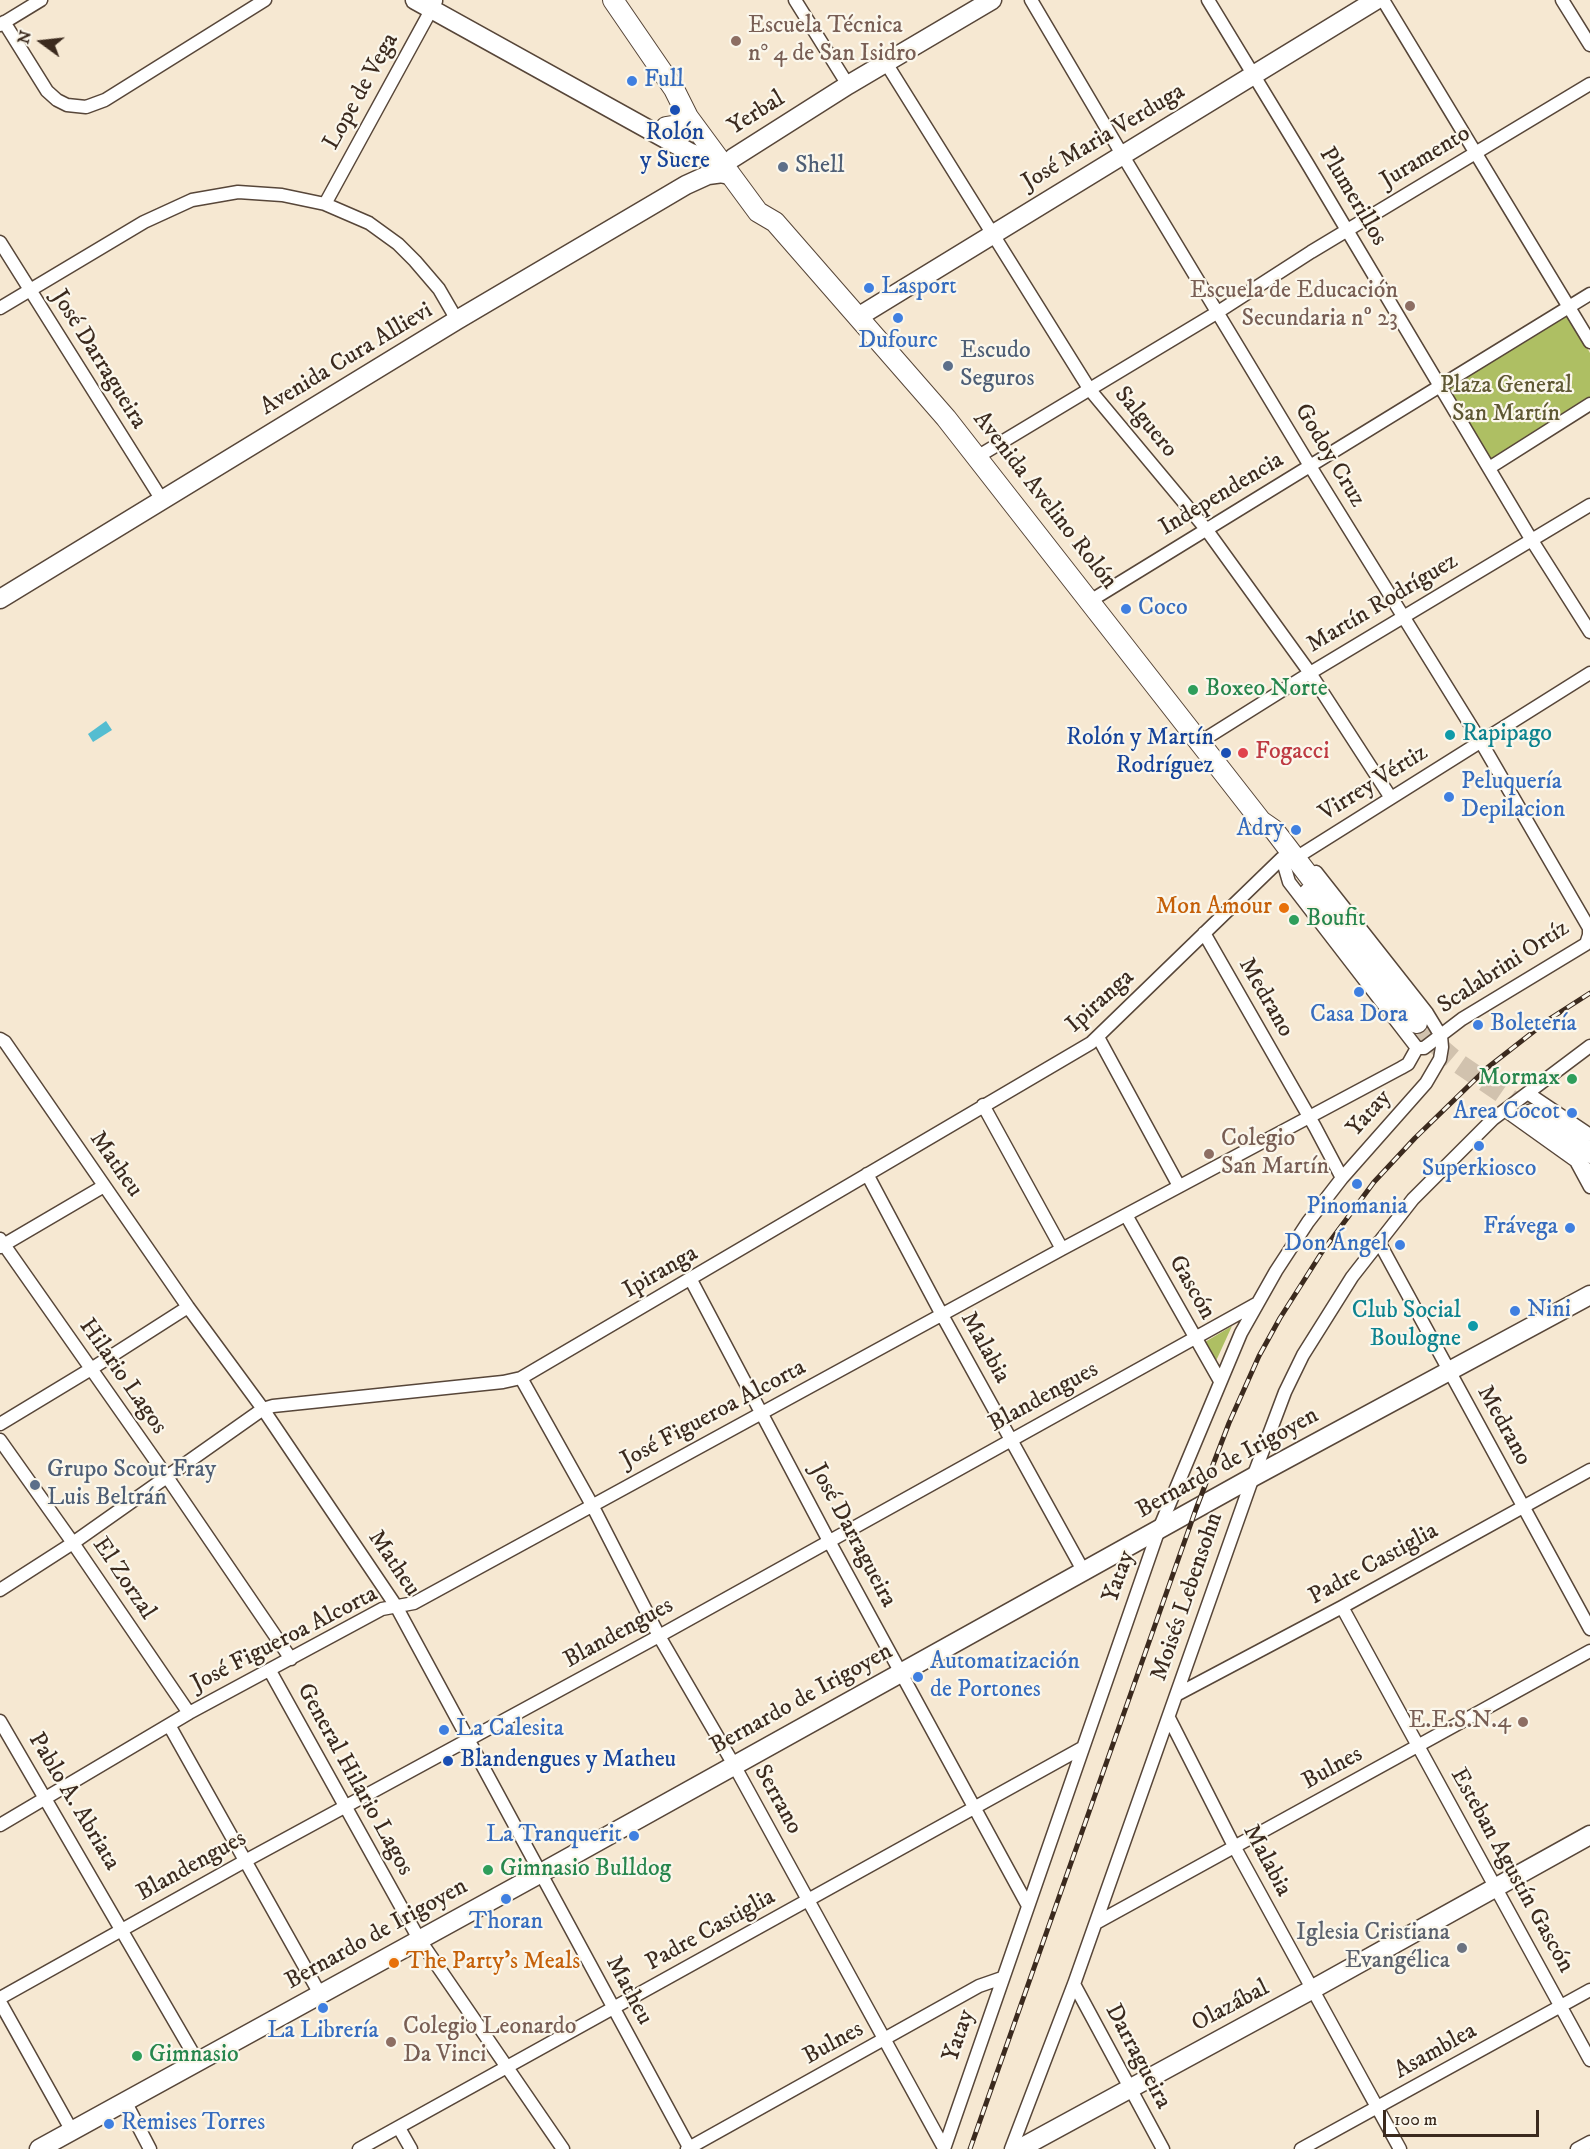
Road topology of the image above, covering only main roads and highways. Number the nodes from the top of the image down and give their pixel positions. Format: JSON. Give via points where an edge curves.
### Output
{"nodes":[{"id":1,"x":613,"y":0,"type":"edge"},
{"id":2,"x":674,"y":89,"type":"junction"},
{"id":3,"x":688,"y":117,"type":"junction"},
{"id":4,"x":666,"y":127,"type":"road end"},
{"id":5,"x":731,"y":172,"type":"junction"},
{"id":6,"x":775,"y":222,"type":"junction"},
{"id":7,"x":1417,"y":1023,"type":"tunnel mouth"},
{"id":8,"x":1532,"y":1114,"type":"tunnel mouth"},
{"id":9,"x":1583,"y":1157,"type":"edge"}],
"edges":[{"from":1,"to":2,"type":"main road","name":"Avenida Avelino Rolón"},
{"from":2,"to":3,"type":"main road","name":"Avenida Avelino Rolón"},
{"from":2,"to":5,"type":"main road","name":"Avenida Avelino Rolón","via":[[694,105]]},
{"from":3,"to":4,"type":"main road","via":[[678,125]]},
{"from":3,"to":5,"type":"main road","name":"Avenida Avelino Rolón"},
{"from":5,"to":6,"type":"main road","name":"Avenida Avelino Rolón","via":[[758,212]]},
{"from":5,"to":6,"type":"main road","name":"Avenida Avelino Rolón","via":[[767,203]]},
{"from":6,"to":7,"type":"main road","name":"Avenida Avelino Rolón","via":[[977,457],[1261,821],[1274,830],[1316,885],[1319,899]]},
{"from":8,"to":9,"type":"main road"}]}
